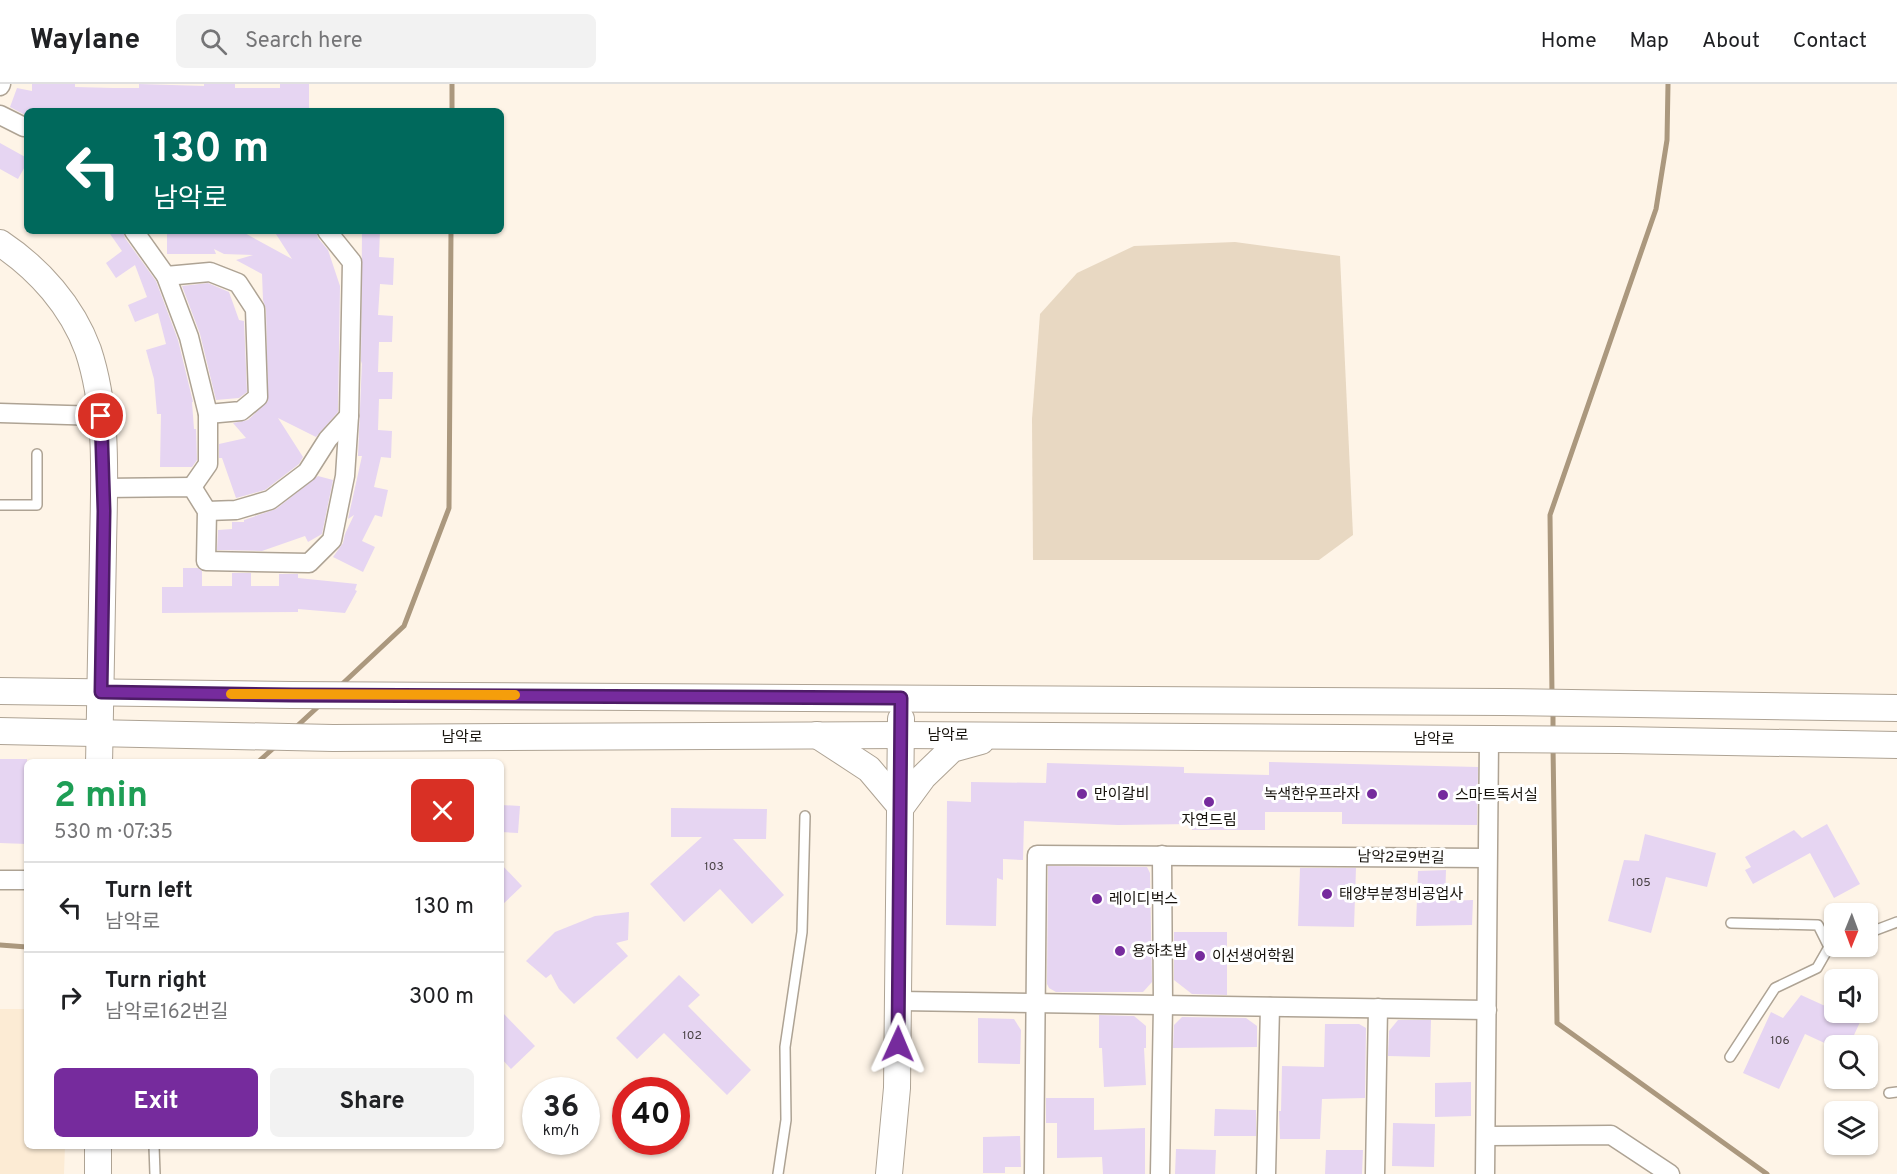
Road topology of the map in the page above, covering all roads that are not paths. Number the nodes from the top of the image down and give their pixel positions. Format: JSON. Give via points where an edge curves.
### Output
{"nodes":[{"id":1,"x":0,"y":115,"type":"edge"},
{"id":2,"x":24,"y":127,"type":"dead end"},
{"id":3,"x":136,"y":234,"type":"edge"},
{"id":4,"x":329,"y":234,"type":"edge"},
{"id":5,"x":0,"y":243,"type":"edge"},
{"id":6,"x":166,"y":276,"type":"junction"},
{"id":7,"x":0,"y":413,"type":"edge"},
{"id":8,"x":208,"y":414,"type":"junction"},
{"id":9,"x":101,"y":416,"type":"junction"},
{"id":10,"x":349,"y":416,"type":"junction"},
{"id":11,"x":36,"y":454,"type":"dead end"},
{"id":12,"x":192,"y":487,"type":"junction"},
{"id":13,"x":103,"y":488,"type":"junction"},
{"id":14,"x":0,"y":505,"type":"edge"},
{"id":15,"x":207,"y":511,"type":"junction"},
{"id":16,"x":0,"y":691,"type":"edge"},
{"id":17,"x":101,"y":692,"type":"junction"},
{"id":18,"x":901,"y":698,"type":"junction"},
{"id":19,"x":1897,"y":708,"type":"edge"},
{"id":20,"x":0,"y":731,"type":"edge"},
{"id":21,"x":100,"y":733,"type":"junction"},
{"id":22,"x":817,"y":735,"type":"junction"},
{"id":23,"x":901,"y":735,"type":"junction"},
{"id":24,"x":1001,"y":735,"type":"junction"},
{"id":25,"x":1497,"y":739,"type":"junction"},
{"id":26,"x":1897,"y":745,"type":"edge"},
{"id":27,"x":99,"y":759,"type":"edge"},
{"id":28,"x":901,"y":807,"type":"junction"},
{"id":29,"x":805,"y":816,"type":"dead end"},
{"id":30,"x":1162,"y":855,"type":"junction"},
{"id":31,"x":1487,"y":858,"type":"junction"},
{"id":32,"x":0,"y":880,"type":"edge"},
{"id":33,"x":24,"y":880,"type":"edge"},
{"id":34,"x":1897,"y":922,"type":"edge"},
{"id":35,"x":1731,"y":923,"type":"dead end"},
{"id":36,"x":1878,"y":929,"type":"edge"},
{"id":37,"x":1824,"y":934,"type":"edge"},
{"id":38,"x":1824,"y":957,"type":"edge"},
{"id":39,"x":899,"y":1001,"type":"junction"},
{"id":40,"x":1037,"y":1003,"type":"junction"},
{"id":41,"x":1163,"y":1005,"type":"junction"},
{"id":42,"x":1269,"y":1006,"type":"junction"},
{"id":43,"x":1378,"y":1008,"type":"junction"},
{"id":44,"x":1486,"y":1010,"type":"junction"},
{"id":45,"x":1730,"y":1057,"type":"dead end"},
{"id":46,"x":1486,"y":1136,"type":"junction"},
{"id":47,"x":98,"y":1149,"type":"edge"},
{"id":48,"x":154,"y":1149,"type":"edge"},
{"id":49,"x":98,"y":1174,"type":"edge"},
{"id":50,"x":155,"y":1174,"type":"edge"},
{"id":51,"x":778,"y":1174,"type":"edge"},
{"id":52,"x":890,"y":1174,"type":"edge"},
{"id":53,"x":1034,"y":1174,"type":"edge"},
{"id":54,"x":1160,"y":1174,"type":"edge"},
{"id":55,"x":1266,"y":1174,"type":"edge"},
{"id":56,"x":1375,"y":1174,"type":"edge"},
{"id":57,"x":1485,"y":1174,"type":"edge"},
{"id":58,"x":1670,"y":1174,"type":"edge"}],
"edges":[{"from":1,"to":2,"type":"street"},
{"from":3,"to":6,"type":"street"},
{"from":4,"to":10,"type":"street","via":[[352,262]]},
{"from":5,"to":9,"type":"street","via":[[58,294],[74,321],[87,348]]},
{"from":6,"to":8,"type":"street","via":[[189,337]]},
{"from":6,"to":8,"type":"street","via":[[210,272],[238,283],[255,309],[258,398],[241,411]]},
{"from":7,"to":9,"type":"street"},
{"from":8,"to":12,"type":"street","via":[[208,464]]},
{"from":9,"to":13,"type":"street"},
{"from":10,"to":15,"type":"street","via":[[307,472],[270,500],[237,510]]},
{"from":10,"to":15,"type":"street","via":[[345,476],[332,540],[309,563],[206,561]]},
{"from":11,"to":14,"type":"lane","via":[[37,506]]},
{"from":12,"to":13,"type":"street"},
{"from":12,"to":15,"type":"street"},
{"from":13,"to":17,"type":"street"},
{"from":16,"to":17,"type":"street"},
{"from":17,"to":18,"type":"street"},
{"from":17,"to":21,"type":"street"},
{"from":18,"to":19,"type":"street"},
{"from":18,"to":23,"type":"street"},
{"from":20,"to":21,"type":"street","name":"남악로"},
{"from":21,"to":22,"type":"street","name":"남악로","via":[[333,738]]},
{"from":21,"to":27,"type":"street"},
{"from":22,"to":23,"type":"street","name":"남악로"},
{"from":22,"to":28,"type":"street","via":[[869,769]]},
{"from":23,"to":24,"type":"street","name":"남악로"},
{"from":23,"to":28,"type":"street"},
{"from":24,"to":25,"type":"street","name":"남악로"},
{"from":24,"to":28,"type":"street","via":[[952,749],[923,777]]},
{"from":25,"to":26,"type":"street","name":"남악로"},
{"from":25,"to":31,"type":"street"},
{"from":28,"to":39,"type":"street"},
{"from":29,"to":51,"type":"lane","via":[[802,932],[785,1047],[786,1120]]},
{"from":30,"to":31,"type":"street","name":"남악2로9번길"},
{"from":30,"to":40,"type":"street","name":"남악2로9번길","via":[[1037,855]]},
{"from":30,"to":41,"type":"street"},
{"from":31,"to":44,"type":"street"},
{"from":32,"to":33,"type":"street"},
{"from":34,"to":36,"type":"lane"},
{"from":35,"to":37,"type":"lane","via":[[1818,925]]},
{"from":38,"to":45,"type":"lane","via":[[1817,968],[1775,988]]},
{"from":39,"to":40,"type":"street"},
{"from":39,"to":52,"type":"street"},
{"from":40,"to":41,"type":"street"},
{"from":40,"to":53,"type":"street","name":"남악2로9번길"},
{"from":41,"to":42,"type":"street"},
{"from":41,"to":54,"type":"street"},
{"from":42,"to":43,"type":"street"},
{"from":42,"to":55,"type":"street"},
{"from":43,"to":44,"type":"street"},
{"from":43,"to":56,"type":"street"},
{"from":44,"to":46,"type":"street"},
{"from":46,"to":57,"type":"street"},
{"from":46,"to":58,"type":"street","via":[[1611,1135]]},
{"from":47,"to":49,"type":"street"},
{"from":48,"to":50,"type":"lane"}]}
